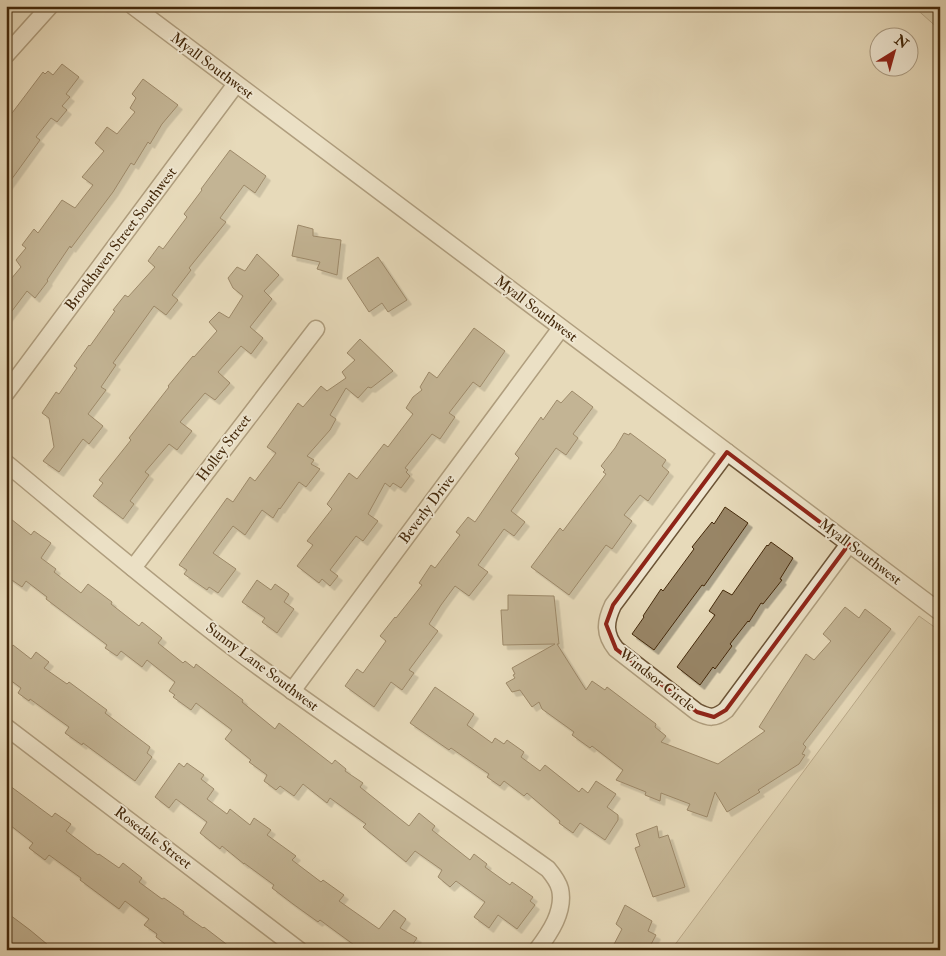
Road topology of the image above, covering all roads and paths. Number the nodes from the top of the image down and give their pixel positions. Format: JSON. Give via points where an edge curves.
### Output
{"nodes":[{"id":1,"x":50,"y":6,"type":"edge"},
{"id":2,"x":133,"y":6,"type":"edge"},
{"id":3,"x":6,"y":55,"type":"edge"},
{"id":4,"x":236,"y":84,"type":"junction"},
{"id":5,"x":316,"y":328,"type":"dead end"},
{"id":6,"x":561,"y":328,"type":"junction"},
{"id":7,"x":6,"y":393,"type":"edge"},
{"id":8,"x":727,"y":452,"type":"junction"},
{"id":9,"x":6,"y":464,"type":"edge"},
{"id":10,"x":849,"y":544,"type":"junction"},
{"id":11,"x":133,"y":568,"type":"junction"},
{"id":12,"x":940,"y":612,"type":"edge"},
{"id":13,"x":292,"y":691,"type":"junction"},
{"id":14,"x":6,"y":727,"type":"edge"},
{"id":15,"x":299,"y":950,"type":"edge"},
{"id":16,"x":537,"y":950,"type":"edge"}],
"edges":[{"from":1,"to":3,"type":"street"},
{"from":2,"to":4,"type":"street","name":"Myall Southwest"},
{"from":4,"to":6,"type":"street","name":"Myall Southwest"},
{"from":4,"to":7,"type":"street","name":"Brookhaven Street Southwest"},
{"from":5,"to":11,"type":"street","name":"Holley Street"},
{"from":6,"to":8,"type":"street","name":"Myall Southwest"},
{"from":6,"to":13,"type":"street","name":"Beverly Drive"},
{"from":8,"to":10,"type":"street","name":"Myall Southwest"},
{"from":8,"to":10,"type":"street","name":"Windsor Circle","via":[[613,605],[606,624],[609,641],[616,649],[697,712],[714,717],[726,710]]},
{"from":9,"to":11,"type":"street","name":"Sunny Lane Southwest"},
{"from":10,"to":12,"type":"street","name":"Myall Southwest"},
{"from":11,"to":13,"type":"street","name":"Sunny Lane Southwest"},
{"from":13,"to":16,"type":"street","name":"Sunny Lane Southwest","via":[[548,869],[560,889],[561,899],[552,927]]},
{"from":14,"to":15,"type":"street","name":"Rosedale Street"}]}
